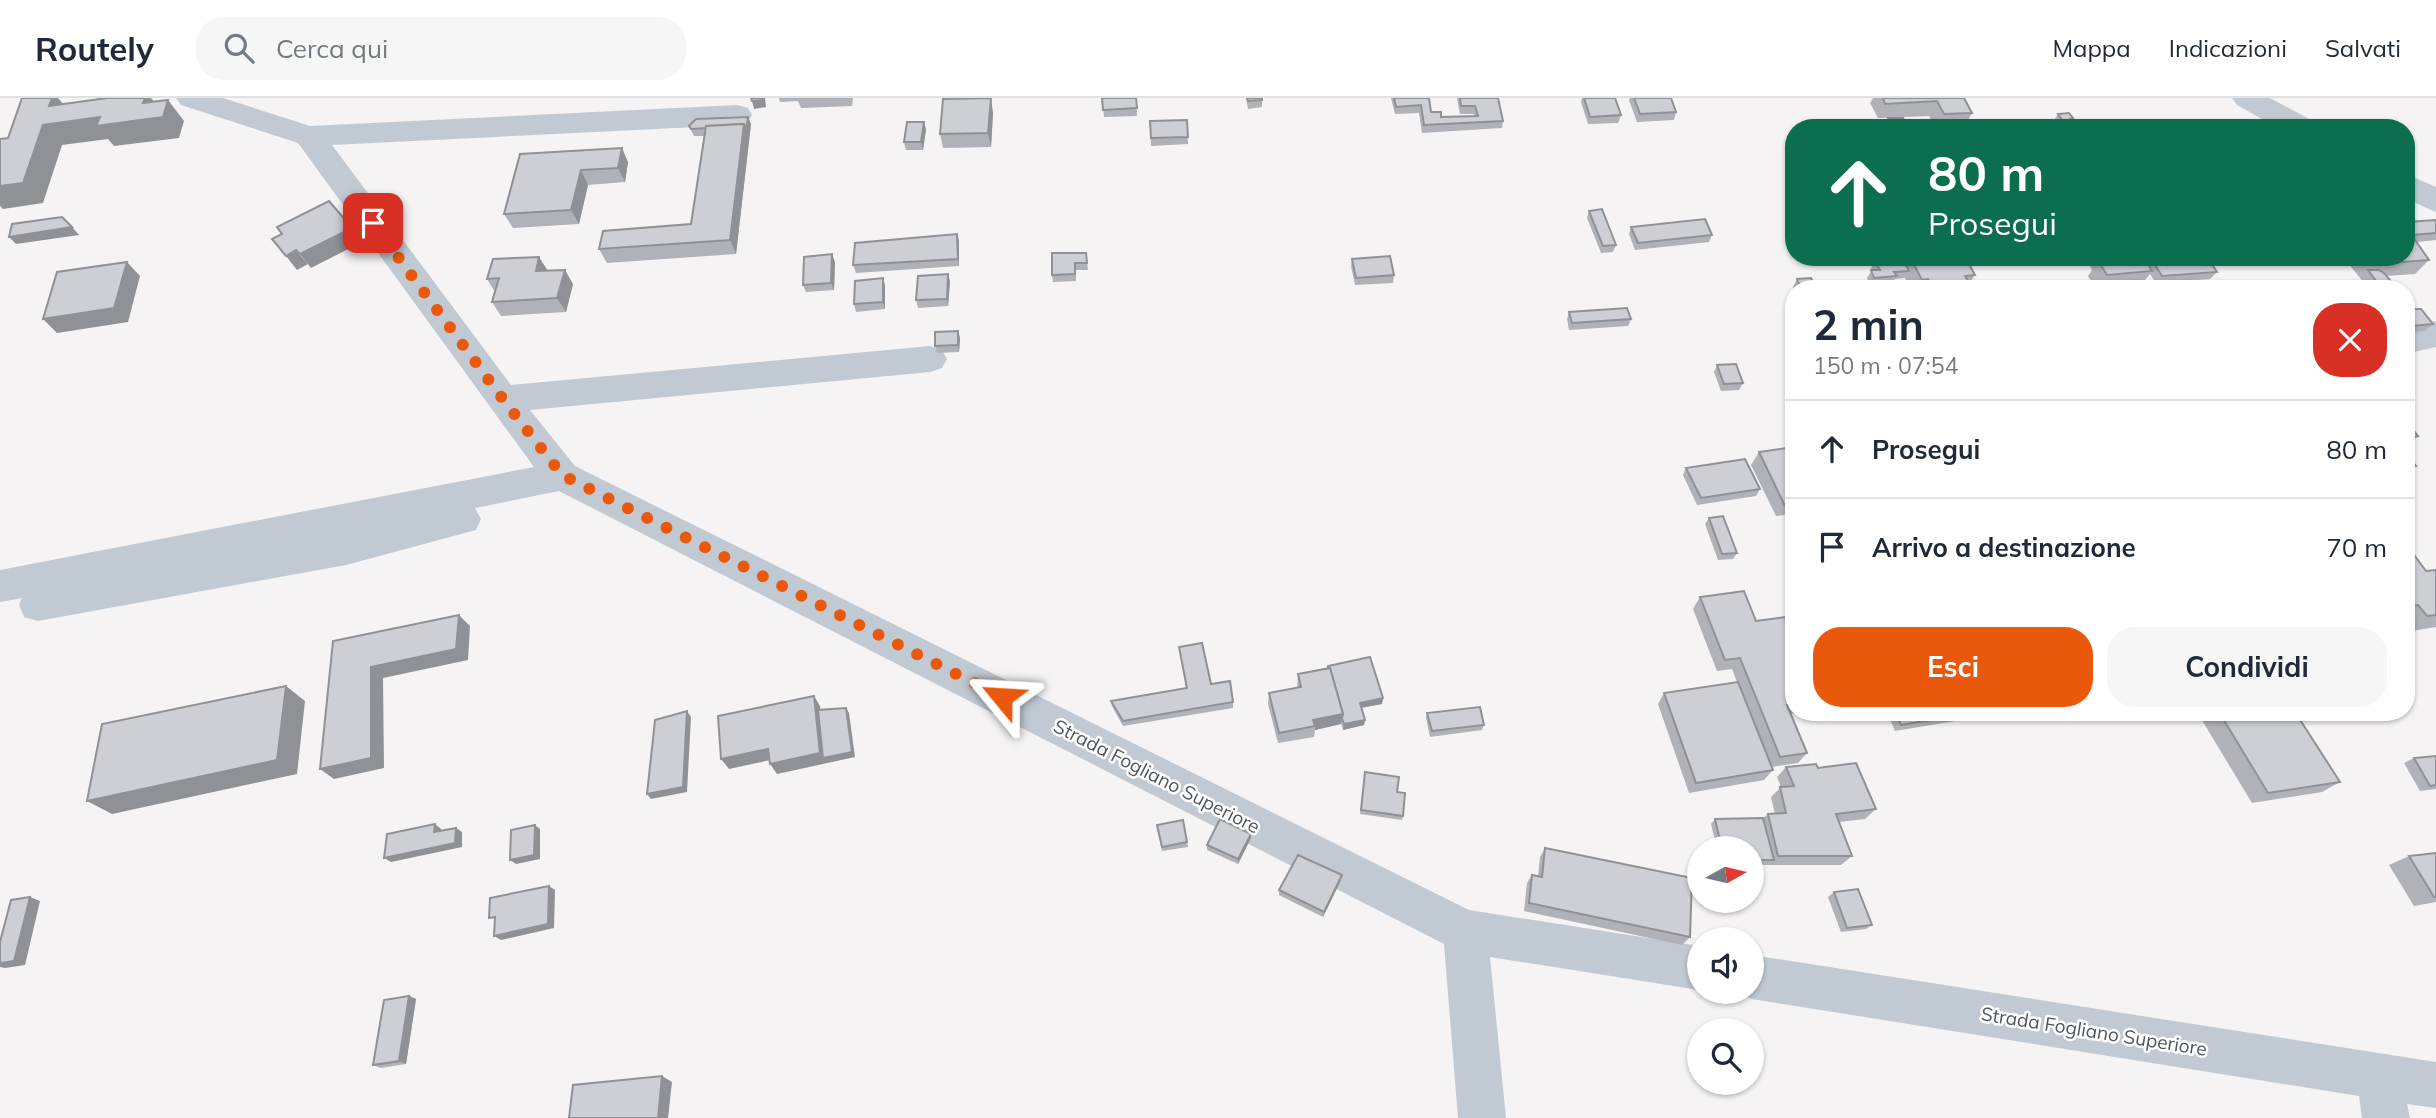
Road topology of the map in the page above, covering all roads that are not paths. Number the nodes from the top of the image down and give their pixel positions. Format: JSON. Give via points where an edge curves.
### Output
{"nodes":[{"id":1,"x":191,"y":98,"type":"edge"},
{"id":2,"x":2247,"y":98,"type":"edge"},
{"id":3,"x":737,"y":115,"type":"edge"},
{"id":4,"x":2286,"y":119,"type":"edge"},
{"id":5,"x":309,"y":136,"type":"junction"},
{"id":6,"x":2415,"y":190,"type":"edge"},
{"id":7,"x":2436,"y":201,"type":"edge"},
{"id":8,"x":2436,"y":334,"type":"edge"},
{"id":9,"x":2415,"y":339,"type":"edge"},
{"id":10,"x":930,"y":359,"type":"dead end"},
{"id":11,"x":502,"y":398,"type":"junction"},
{"id":12,"x":575,"y":482,"type":"junction"},
{"id":13,"x":0,"y":586,"type":"edge"},
{"id":14,"x":0,"y":612,"type":"edge"},
{"id":15,"x":1465,"y":931,"type":"junction"},
{"id":16,"x":1687,"y":966,"type":"edge"},
{"id":17,"x":1764,"y":979,"type":"edge"},
{"id":18,"x":2436,"y":1085,"type":"edge"},
{"id":19,"x":2383,"y":1097,"type":"edge"},
{"id":20,"x":1482,"y":1118,"type":"edge"}],
"edges":[{"from":1,"to":5,"type":"street"},
{"from":2,"to":4,"type":"street"},
{"from":3,"to":5,"type":"street"},
{"from":5,"to":11,"type":"street"},
{"from":6,"to":7,"type":"street"},
{"from":8,"to":9,"type":"street"},
{"from":10,"to":11,"type":"street"},
{"from":11,"to":12,"type":"street"},
{"from":12,"to":13,"type":"street"},
{"from":12,"to":14,"type":"street","via":[[346,549]]},
{"from":12,"to":15,"type":"street","name":"Strada Fogliano Superiore"},
{"from":15,"to":16,"type":"street","name":"Strada Fogliano Superiore"},
{"from":15,"to":20,"type":"street"},
{"from":17,"to":19,"type":"street","name":"Strada Fogliano Superiore"},
{"from":18,"to":19,"type":"street","name":"Strada Fogliano Superiore"}]}
